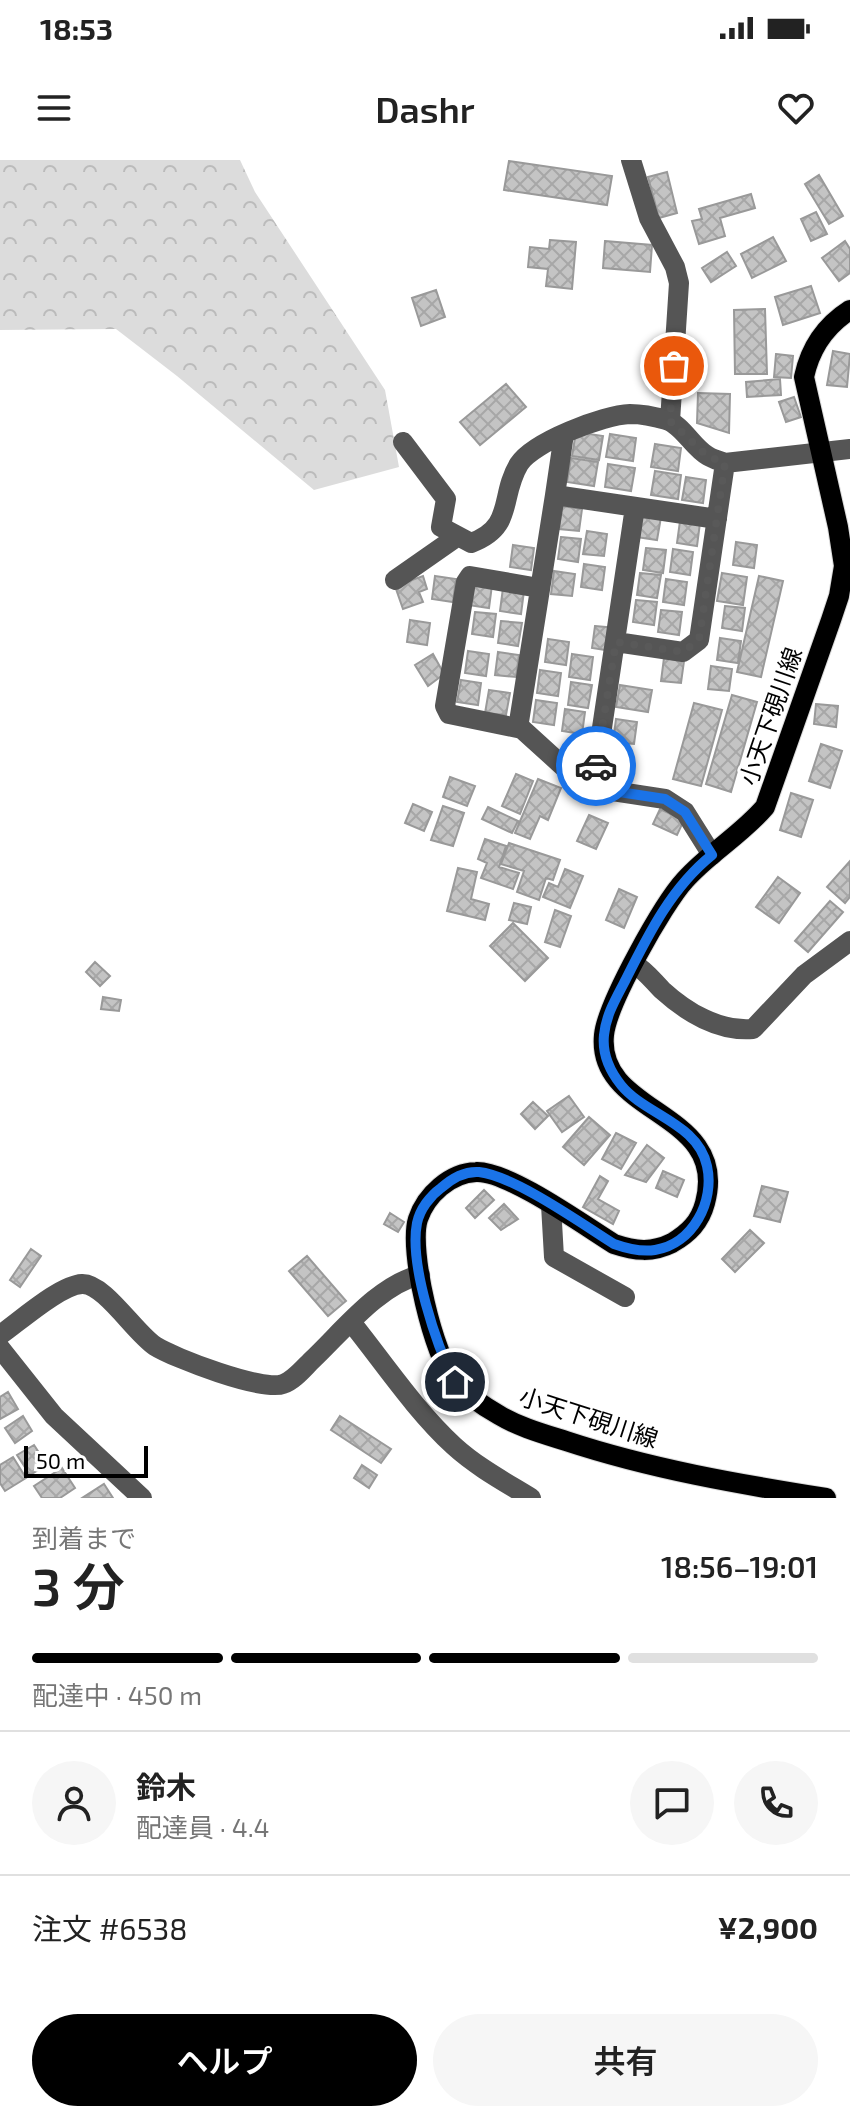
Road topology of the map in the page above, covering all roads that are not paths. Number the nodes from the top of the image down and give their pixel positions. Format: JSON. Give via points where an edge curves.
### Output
{"nodes":[{"id":1,"x":631,"y":160,"type":"edge"},
{"id":2,"x":850,"y":310,"type":"edge"},
{"id":3,"x":670,"y":421,"type":"junction"},
{"id":4,"x":564,"y":434,"type":"junction"},
{"id":5,"x":403,"y":442,"type":"dead end"},
{"id":6,"x":850,"y":449,"type":"edge"},
{"id":7,"x":821,"y":452,"type":"junction"},
{"id":8,"x":725,"y":463,"type":"junction"},
{"id":9,"x":555,"y":495,"type":"junction"},
{"id":10,"x":635,"y":507,"type":"junction"},
{"id":11,"x":717,"y":519,"type":"junction"},
{"id":12,"x":458,"y":536,"type":"junction"},
{"id":13,"x":395,"y":580,"type":"dead end"},
{"id":14,"x":539,"y":588,"type":"junction"},
{"id":15,"x":616,"y":642,"type":"junction"},
{"id":16,"x":518,"y":728,"type":"junction"},
{"id":17,"x":593,"y":788,"type":"junction"},
{"id":18,"x":712,"y":855,"type":"junction"},
{"id":19,"x":850,"y":941,"type":"edge"},
{"id":20,"x":634,"y":964,"type":"junction"},
{"id":21,"x":551,"y":1205,"type":"junction"},
{"id":22,"x":420,"y":1275,"type":"junction"},
{"id":23,"x":625,"y":1297,"type":"dead end"},
{"id":24,"x":351,"y":1322,"type":"junction"},
{"id":25,"x":0,"y":1335,"type":"edge"},
{"id":26,"x":0,"y":1348,"type":"edge"},
{"id":27,"x":142,"y":1498,"type":"edge"},
{"id":28,"x":531,"y":1498,"type":"edge"},
{"id":29,"x":826,"y":1498,"type":"edge"}],
"edges":[{"from":1,"to":3,"type":"street","via":[[649,218],[679,283]]},
{"from":2,"to":7,"type":"main road","name":"小天下硯川線","via":[[823,334],[809,355],[804,377]]},
{"from":3,"to":4,"type":"street","via":[[629,414]]},
{"from":3,"to":8,"type":"street","via":[[707,456]]},
{"from":4,"to":9,"type":"street"},
{"from":4,"to":12,"type":"street","via":[[536,446],[521,461],[510,481],[500,523],[486,538],[471,543]]},
{"from":5,"to":12,"type":"street","via":[[446,499],[441,527]]},
{"from":6,"to":7,"type":"street"},
{"from":7,"to":8,"type":"street"},
{"from":7,"to":18,"type":"main road","name":"小天下硯川線","via":[[844,566],[839,596],[765,807]]},
{"from":8,"to":11,"type":"street"},
{"from":9,"to":10,"type":"street"},
{"from":9,"to":14,"type":"street"},
{"from":10,"to":11,"type":"street"},
{"from":10,"to":15,"type":"street"},
{"from":11,"to":15,"type":"street","via":[[699,640],[683,652]]},
{"from":12,"to":13,"type":"street"},
{"from":14,"to":16,"type":"street"},
{"from":14,"to":16,"type":"street","via":[[470,576],[445,706],[449,714]]},
{"from":15,"to":17,"type":"street"},
{"from":16,"to":17,"type":"street"},
{"from":17,"to":18,"type":"street","via":[[665,799],[685,812]]},
{"from":18,"to":20,"type":"main road","name":"小天下硯川線","via":[[664,908]]},
{"from":19,"to":20,"type":"street","via":[[804,975],[753,1029],[715,1023],[683,1009]]},
{"from":20,"to":21,"type":"main road","name":"小天下硯川線","via":[[607,1018],[603,1039],[608,1068],[624,1088],[695,1142],[707,1166],[708,1193],[701,1217],[686,1235],[658,1250],[632,1250]]},
{"from":21,"to":22,"type":"main road","name":"小天下硯川線","via":[[502,1178],[477,1172],[453,1178],[433,1194],[417,1221]]},
{"from":21,"to":23,"type":"street","via":[[554,1257]]},
{"from":22,"to":24,"type":"street","via":[[393,1284]]},
{"from":22,"to":29,"type":"main road","name":"小天下硯川線","via":[[440,1352],[455,1382],[499,1415],[614,1457]]},
{"from":24,"to":25,"type":"street","via":[[283,1385],[263,1386],[157,1347],[100,1290],[86,1283],[71,1286]]},
{"from":24,"to":28,"type":"street","via":[[455,1447]]},
{"from":26,"to":27,"type":"street","via":[[54,1416]]}]}
